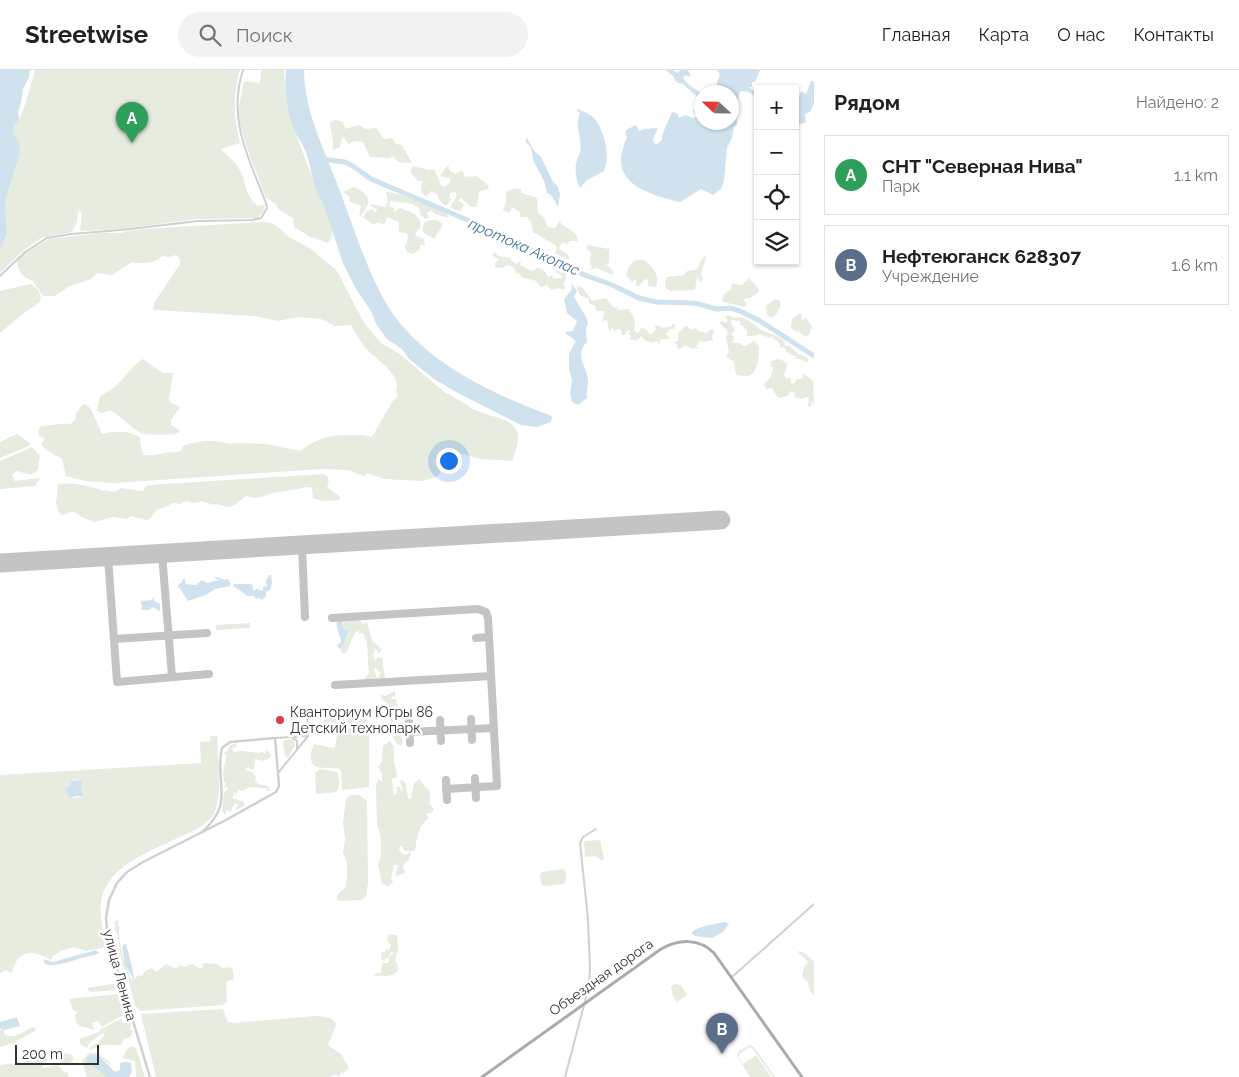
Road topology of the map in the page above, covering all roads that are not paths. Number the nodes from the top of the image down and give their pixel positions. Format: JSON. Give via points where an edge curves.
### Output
{"nodes":[{"id":1,"x":243,"y":70,"type":"edge"},
{"id":2,"x":0,"y":276,"type":"edge"},
{"id":3,"x":308,"y":711,"type":"dead end"},
{"id":4,"x":308,"y":736,"type":"junction"},
{"id":5,"x":292,"y":737,"type":"junction"},
{"id":6,"x":275,"y":738,"type":"junction"},
{"id":7,"x":296,"y":751,"type":"junction"},
{"id":8,"x":278,"y":773,"type":"junction"},
{"id":9,"x":218,"y":816,"type":"junction"},
{"id":10,"x":224,"y":822,"type":"junction"},
{"id":11,"x":596,"y":829,"type":"dead end"},
{"id":12,"x":202,"y":832,"type":"junction"},
{"id":13,"x":814,"y":904,"type":"edge"},
{"id":14,"x":732,"y":977,"type":"junction"},
{"id":15,"x":584,"y":1002,"type":"junction"},
{"id":16,"x":150,"y":1077,"type":"edge"},
{"id":17,"x":482,"y":1077,"type":"edge"},
{"id":18,"x":565,"y":1077,"type":"edge"},
{"id":19,"x":802,"y":1077,"type":"edge"}],
"edges":[{"from":1,"to":2,"type":"street","via":[[237,110],[243,141],[266,203],[267,208],[261,218],[198,221],[47,238],[25,252]]},
{"from":3,"to":4,"type":"street"},
{"from":4,"to":5,"type":"street"},
{"from":4,"to":7,"type":"street"},
{"from":5,"to":6,"type":"street"},
{"from":5,"to":7,"type":"street","via":[[298,744]]},
{"from":6,"to":8,"type":"street"},
{"from":6,"to":9,"type":"street","via":[[230,742],[222,748],[222,798]]},
{"from":7,"to":8,"type":"street"},
{"from":8,"to":10,"type":"street","name":"улица Ленина","via":[[276,792]]},
{"from":9,"to":10,"type":"street"},
{"from":9,"to":12,"type":"street"},
{"from":10,"to":12,"type":"street","name":"улица Ленина"},
{"from":11,"to":15,"type":"street","via":[[583,837],[580,843],[590,950],[589,981]]},
{"from":12,"to":16,"type":"street","name":"улица Ленина","via":[[127,872],[114,888],[107,906],[108,939]]},
{"from":13,"to":14,"type":"street"},
{"from":14,"to":15,"type":"main road","name":"Объездная дорога","via":[[708,947],[695,942],[677,942],[660,949]]},
{"from":14,"to":19,"type":"main road","name":"Объездная дорога"},
{"from":15,"to":17,"type":"main road","name":"Объездная дорога"},
{"from":15,"to":18,"type":"street"}]}
